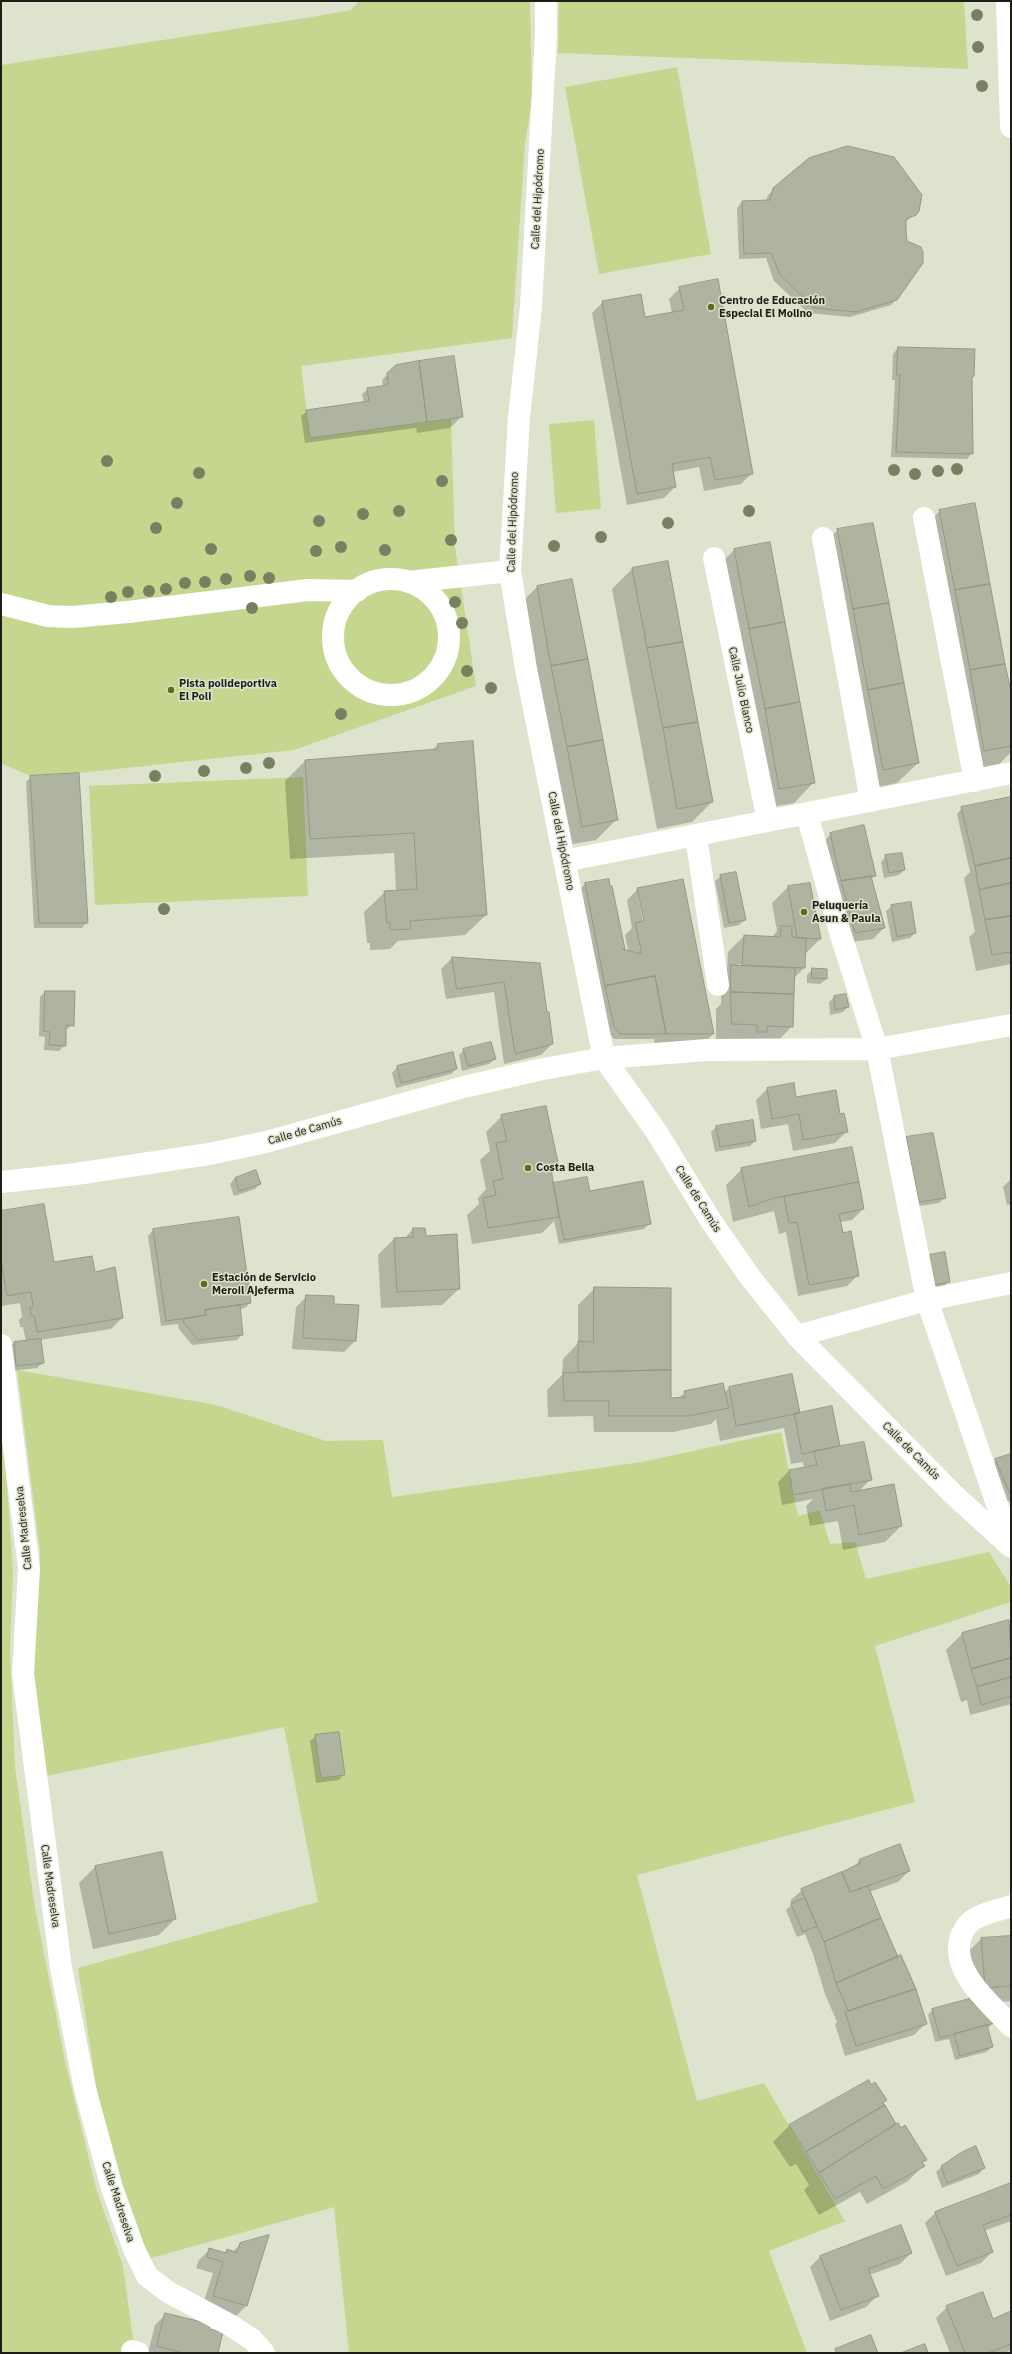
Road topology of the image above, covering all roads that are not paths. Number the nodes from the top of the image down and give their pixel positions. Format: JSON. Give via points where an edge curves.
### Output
{"nodes":[{"id":1,"x":546,"y":1,"type":"edge"},
{"id":2,"x":1007,"y":1,"type":"edge"},
{"id":3,"x":1010,"y":74,"type":"edge"},
{"id":4,"x":1011,"y":127,"type":"edge"},
{"id":5,"x":924,"y":518,"type":"dead end"},
{"id":6,"x":823,"y":538,"type":"dead end"},
{"id":7,"x":714,"y":558,"type":"dead end"},
{"id":8,"x":510,"y":571,"type":"junction"},
{"id":9,"x":408,"y":582,"type":"junction"},
{"id":10,"x":357,"y":591,"type":"junction"},
{"id":11,"x":1,"y":604,"type":"edge"},
{"id":12,"x":1011,"y":773,"type":"edge"},
{"id":13,"x":975,"y":781,"type":"junction"},
{"id":14,"x":871,"y":801,"type":"junction"},
{"id":15,"x":807,"y":814,"type":"junction"},
{"id":16,"x":768,"y":821,"type":"junction"},
{"id":17,"x":696,"y":836,"type":"junction"},
{"id":18,"x":564,"y":861,"type":"junction"},
{"id":19,"x":718,"y":985,"type":"dead end"},
{"id":20,"x":1011,"y":1025,"type":"edge"},
{"id":21,"x":878,"y":1049,"type":"junction"},
{"id":22,"x":604,"y":1058,"type":"junction"},
{"id":23,"x":1,"y":1182,"type":"edge"},
{"id":24,"x":1011,"y":1283,"type":"edge"},
{"id":25,"x":927,"y":1300,"type":"junction"},
{"id":26,"x":797,"y":1336,"type":"junction"},
{"id":27,"x":1,"y":1345,"type":"edge"},
{"id":28,"x":1011,"y":1547,"type":"edge"},
{"id":29,"x":1011,"y":1906,"type":"edge"},
{"id":30,"x":1011,"y":2026,"type":"edge"},
{"id":31,"x":264,"y":2353,"type":"edge"}],
"edges":[{"from":1,"to":8,"type":"street","name":"Calle del Hipódromo","via":[[532,291],[519,418]]},
{"from":2,"to":3,"type":"street"},
{"from":3,"to":4,"type":"street"},
{"from":5,"to":13,"type":"street"},
{"from":6,"to":14,"type":"street"},
{"from":7,"to":16,"type":"street","name":"Calle Julio Blanco"},
{"from":8,"to":9,"type":"street"},
{"from":8,"to":18,"type":"street","name":"Calle del Hipódromo","via":[[526,669]]},
{"from":9,"to":10,"type":"street","via":[[391,579],[373,582]]},
{"from":9,"to":10,"type":"street","via":[[425,590],[438,603],[446,619],[449,636],[447,655],[439,671],[426,684],[409,692],[392,695],[374,693],[357,685],[345,672],[336,656],[333,638],[336,620],[344,604]]},
{"from":10,"to":11,"type":"street","via":[[308,590],[128,612],[72,616],[48,616]]},
{"from":12,"to":13,"type":"street"},
{"from":13,"to":14,"type":"street"},
{"from":14,"to":15,"type":"street"},
{"from":15,"to":16,"type":"street"},
{"from":15,"to":21,"type":"street","name":"Calle de Camús","via":[[839,929]]},
{"from":16,"to":17,"type":"street"},
{"from":17,"to":18,"type":"street"},
{"from":17,"to":19,"type":"street"},
{"from":18,"to":22,"type":"street","name":"Calle del Hipódromo"},
{"from":20,"to":21,"type":"street","name":"Calle de Camús"},
{"from":21,"to":22,"type":"street","name":"Calle de Camús","via":[[707,1050]]},
{"from":21,"to":25,"type":"street","name":"Calle de Camús"},
{"from":22,"to":23,"type":"street","name":"Calle de Camús","via":[[464,1087],[266,1142],[209,1154],[76,1174]]},
{"from":22,"to":26,"type":"street","name":"Calle de Camús","via":[[656,1130],[724,1240]]},
{"from":24,"to":25,"type":"street"},
{"from":25,"to":26,"type":"street"},
{"from":25,"to":28,"type":"street","name":"Calle de Camús"},
{"from":26,"to":28,"type":"street","name":"Calle de Camús","via":[[953,1494]]},
{"from":27,"to":31,"type":"street","name":"Calle Madreselva","via":[[29,1568],[23,1674],[61,1968],[85,2089],[112,2188],[134,2249],[147,2276],[168,2292],[254,2340]]},
{"from":29,"to":30,"type":"street","via":[[975,1918],[964,1928],[959,1943],[960,1961],[968,1978]]}]}
